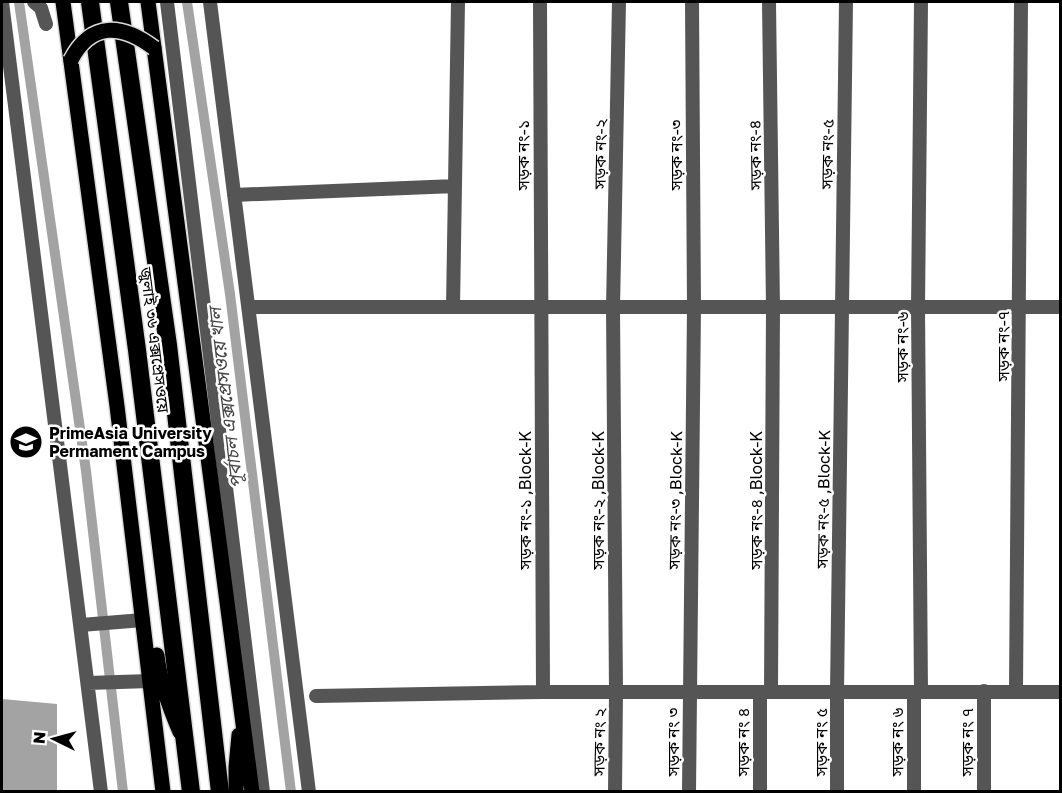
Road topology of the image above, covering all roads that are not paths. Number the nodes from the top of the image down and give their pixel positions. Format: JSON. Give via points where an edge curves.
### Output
{"nodes":[{"id":1,"x":2,"y":2,"type":"edge"},
{"id":2,"x":34,"y":2,"type":"edge"},
{"id":3,"x":63,"y":2,"type":"edge"},
{"id":4,"x":90,"y":2,"type":"edge"},
{"id":5,"x":120,"y":2,"type":"edge"},
{"id":6,"x":148,"y":2,"type":"edge"},
{"id":7,"x":167,"y":2,"type":"edge"},
{"id":8,"x":210,"y":2,"type":"edge"},
{"id":9,"x":458,"y":2,"type":"edge"},
{"id":10,"x":540,"y":2,"type":"edge"},
{"id":11,"x":619,"y":2,"type":"edge"},
{"id":12,"x":692,"y":2,"type":"edge"},
{"id":13,"x":769,"y":2,"type":"edge"},
{"id":14,"x":846,"y":2,"type":"edge"},
{"id":15,"x":921,"y":2,"type":"edge"},
{"id":16,"x":1022,"y":2,"type":"edge"},
{"id":17,"x":46,"y":24,"type":"dead end"},
{"id":18,"x":154,"y":48,"type":"junction"},
{"id":19,"x":71,"y":60,"type":"junction"},
{"id":20,"x":455,"y":186,"type":"junction"},
{"id":21,"x":234,"y":195,"type":"junction"},
{"id":22,"x":249,"y":307,"type":"junction"},
{"id":23,"x":918,"y":307,"type":"junction"},
{"id":24,"x":453,"y":308,"type":"junction"},
{"id":25,"x":540,"y":308,"type":"junction"},
{"id":26,"x":613,"y":308,"type":"junction"},
{"id":27,"x":694,"y":308,"type":"junction"},
{"id":28,"x":773,"y":308,"type":"junction"},
{"id":29,"x":842,"y":308,"type":"junction"},
{"id":30,"x":1019,"y":308,"type":"junction"},
{"id":31,"x":1060,"y":308,"type":"edge"},
{"id":32,"x":131,"y":521,"type":"junction"},
{"id":33,"x":143,"y":620,"type":"junction"},
{"id":34,"x":88,"y":624,"type":"junction"},
{"id":35,"x":150,"y":681,"type":"junction"},
{"id":36,"x":94,"y":683,"type":"junction"},
{"id":37,"x":543,"y":692,"type":"junction"},
{"id":38,"x":616,"y":692,"type":"junction"},
{"id":39,"x":689,"y":692,"type":"junction"},
{"id":40,"x":766,"y":692,"type":"junction"},
{"id":41,"x":837,"y":692,"type":"junction"},
{"id":42,"x":917,"y":692,"type":"junction"},
{"id":43,"x":984,"y":692,"type":"junction"},
{"id":44,"x":1016,"y":692,"type":"junction"},
{"id":45,"x":1060,"y":692,"type":"edge"},
{"id":46,"x":316,"y":696,"type":"dead end"},
{"id":47,"x":243,"y":718,"type":"junction"},
{"id":48,"x":186,"y":746,"type":"junction"},
{"id":49,"x":100,"y":792,"type":"edge"},
{"id":50,"x":163,"y":792,"type":"edge"},
{"id":51,"x":191,"y":792,"type":"edge"},
{"id":52,"x":220,"y":792,"type":"edge"},
{"id":53,"x":236,"y":792,"type":"edge"},
{"id":54,"x":252,"y":792,"type":"edge"},
{"id":55,"x":262,"y":792,"type":"edge"},
{"id":56,"x":309,"y":792,"type":"edge"},
{"id":57,"x":615,"y":792,"type":"edge"},
{"id":58,"x":689,"y":792,"type":"edge"},
{"id":59,"x":760,"y":792,"type":"edge"},
{"id":60,"x":837,"y":792,"type":"edge"},
{"id":61,"x":914,"y":792,"type":"edge"},
{"id":62,"x":984,"y":792,"type":"edge"}],
"edges":[{"from":1,"to":34,"type":"street"},
{"from":2,"to":17,"type":"street","via":[[41,8]]},
{"from":3,"to":19,"type":"main road"},
{"from":4,"to":48,"type":"highway","name":"জুলাই ৩৬ এক্সপ্রেসওয়ে"},
{"from":5,"to":52,"type":"highway","name":"জুলাই ৩৬ এক্সপ্রেসওয়ে","via":[[168,345]]},
{"from":6,"to":18,"type":"main road"},
{"from":7,"to":55,"type":"street"},
{"from":8,"to":21,"type":"street"},
{"from":9,"to":20,"type":"street"},
{"from":10,"to":25,"type":"street","name":"সড়ক নং-১"},
{"from":11,"to":26,"type":"street","name":"সড়ক নং-২"},
{"from":12,"to":27,"type":"street","name":"সড়ক নং-৩"},
{"from":13,"to":28,"type":"street","name":"সড়ক নং-৪"},
{"from":14,"to":29,"type":"street","name":"সড়ক নং-৫"},
{"from":15,"to":23,"type":"street","name":"সড়ক নং-৬"},
{"from":16,"to":30,"type":"street","name":"সড়ক নং-৭"},
{"from":18,"to":19,"type":"main road","bridge":true,"via":[[132,33],[105,30],[85,39]]},
{"from":18,"to":47,"type":"main road"},
{"from":19,"to":32,"type":"main road"},
{"from":20,"to":21,"type":"street"},
{"from":20,"to":24,"type":"street"},
{"from":21,"to":22,"type":"street"},
{"from":22,"to":24,"type":"street"},
{"from":22,"to":56,"type":"street"},
{"from":23,"to":29,"type":"street"},
{"from":23,"to":30,"type":"street"},
{"from":23,"to":42,"type":"street","name":"সড়ক নং-৬"},
{"from":24,"to":25,"type":"street"},
{"from":25,"to":26,"type":"street"},
{"from":25,"to":37,"type":"street","name":"সড়ক নং-১ ,Block-K"},
{"from":26,"to":27,"type":"street"},
{"from":26,"to":38,"type":"street","name":"সড়ক নং-২ ,Block-K"},
{"from":27,"to":28,"type":"street"},
{"from":27,"to":39,"type":"street","name":"সড়ক নং-৩ ,Block-K"},
{"from":28,"to":29,"type":"street"},
{"from":28,"to":40,"type":"street","name":"সড়ক নং-৪ ,Block-K"},
{"from":29,"to":41,"type":"street","name":"সড়ক নং-৫ ,Block-K"},
{"from":30,"to":31,"type":"street"},
{"from":30,"to":44,"type":"street","name":"সড়ক নং-৭"},
{"from":32,"to":33,"type":"main road"},
{"from":32,"to":48,"type":"main road","via":[[144,554],[159,671]]},
{"from":33,"to":34,"type":"street"},
{"from":33,"to":35,"type":"main road"},
{"from":34,"to":36,"type":"street"},
{"from":35,"to":36,"type":"street"},
{"from":35,"to":50,"type":"main road"},
{"from":36,"to":49,"type":"street"},
{"from":37,"to":38,"type":"street"},
{"from":37,"to":46,"type":"street"},
{"from":38,"to":39,"type":"street"},
{"from":38,"to":57,"type":"street","name":"সড়ক নং ২"},
{"from":39,"to":40,"type":"street"},
{"from":39,"to":58,"type":"street","name":"সড়ক নং ৩"},
{"from":40,"to":41,"type":"street"},
{"from":40,"to":59,"type":"street","name":"সড়ক নং ৪"},
{"from":41,"to":42,"type":"street"},
{"from":41,"to":60,"type":"street","name":"সড়ক নং ৫"},
{"from":42,"to":43,"type":"street"},
{"from":42,"to":61,"type":"street","name":"সড়ক নং ৬"},
{"from":43,"to":44,"type":"street"},
{"from":43,"to":62,"type":"street","name":"সড়ক নং ৭"},
{"from":44,"to":45,"type":"street"},
{"from":47,"to":53,"type":"main road"},
{"from":47,"to":54,"type":"main road"},
{"from":48,"to":51,"type":"highway","name":"জুলাই ৩৬ এক্সপ্রেসওয়ে"}]}
